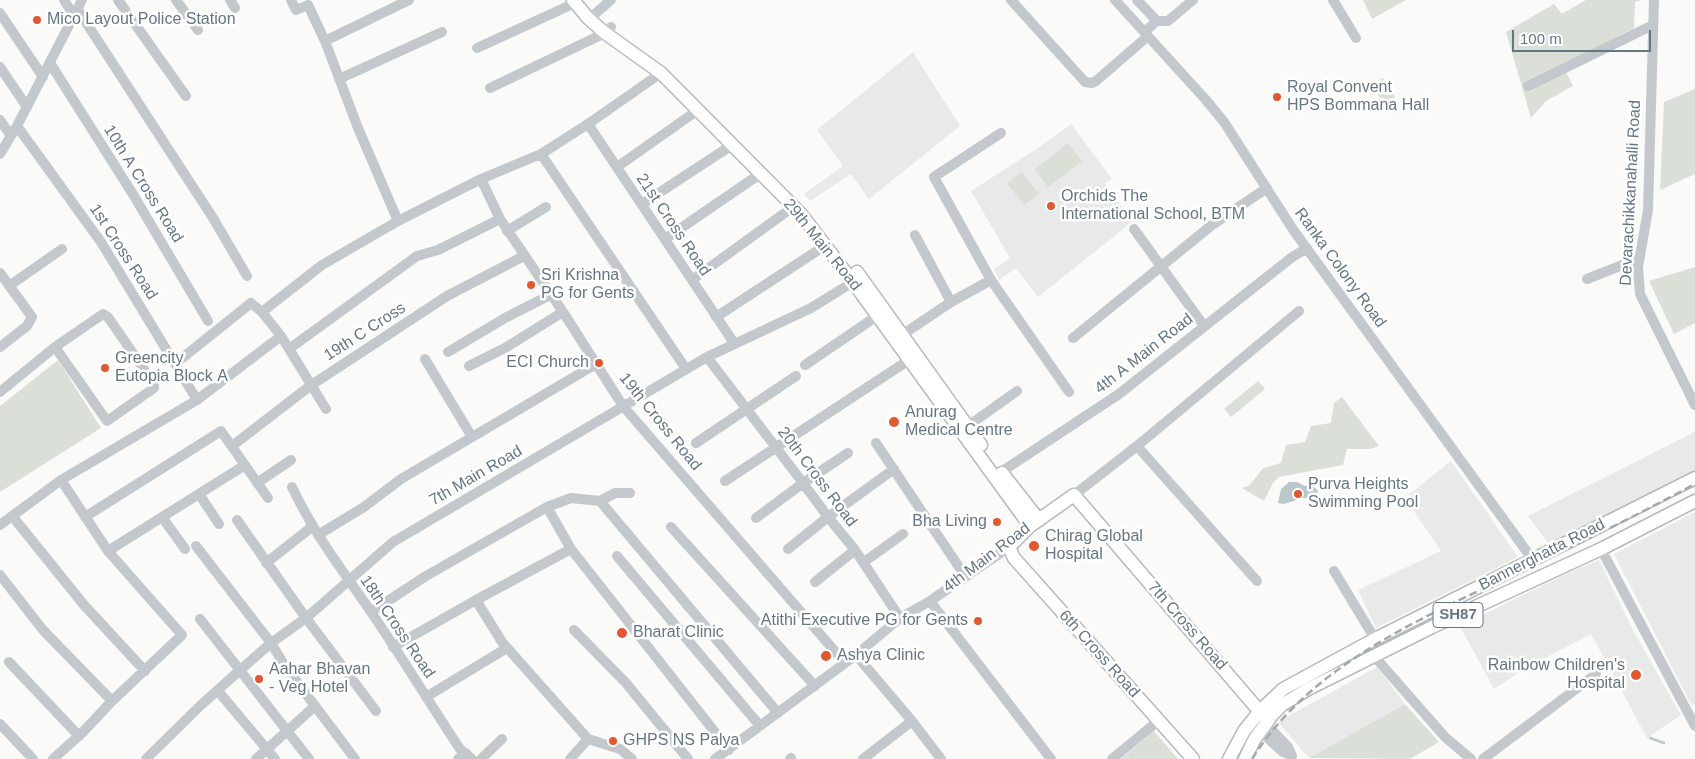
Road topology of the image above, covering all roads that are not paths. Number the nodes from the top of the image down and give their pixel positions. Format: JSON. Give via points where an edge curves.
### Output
{"nodes":[{"id":1,"x":64,"y":0,"type":"edge"},
{"id":2,"x":118,"y":0,"type":"edge"},
{"id":3,"x":176,"y":0,"type":"edge"},
{"id":4,"x":291,"y":0,"type":"edge"},
{"id":5,"x":409,"y":0,"type":"edge"},
{"id":6,"x":611,"y":0,"type":"edge"},
{"id":7,"x":1011,"y":0,"type":"edge"},
{"id":8,"x":1114,"y":0,"type":"edge"},
{"id":9,"x":1137,"y":0,"type":"edge"},
{"id":10,"x":1193,"y":0,"type":"edge"},
{"id":11,"x":1334,"y":0,"type":"edge"},
{"id":12,"x":1654,"y":0,"type":"edge"},
{"id":13,"x":577,"y":1,"type":"edge"},
{"id":14,"x":312,"y":2,"type":"edge"},
{"id":15,"x":78,"y":9,"type":"edge"},
{"id":16,"x":0,"y":13,"type":"edge"},
{"id":17,"x":592,"y":16,"type":"junction"},
{"id":18,"x":1157,"y":21,"type":"junction"},
{"id":19,"x":1653,"y":25,"type":"junction"},
{"id":20,"x":198,"y":30,"type":"dead end"},
{"id":21,"x":608,"y":30,"type":"junction"},
{"id":22,"x":442,"y":32,"type":"dead end"},
{"id":23,"x":1146,"y":34,"type":"junction"},
{"id":24,"x":1356,"y":38,"type":"dead end"},
{"id":25,"x":325,"y":41,"type":"junction"},
{"id":26,"x":477,"y":48,"type":"dead end"},
{"id":27,"x":50,"y":63,"type":"junction"},
{"id":28,"x":0,"y":67,"type":"edge"},
{"id":29,"x":661,"y":73,"type":"junction"},
{"id":30,"x":43,"y":76,"type":"junction"},
{"id":31,"x":340,"y":79,"type":"junction"},
{"id":32,"x":1528,"y":86,"type":"dead end"},
{"id":33,"x":490,"y":88,"type":"dead end"},
{"id":34,"x":186,"y":96,"type":"dead end"},
{"id":35,"x":27,"y":107,"type":"junction"},
{"id":36,"x":698,"y":110,"type":"junction"},
{"id":37,"x":0,"y":120,"type":"edge"},
{"id":38,"x":588,"y":124,"type":"junction"},
{"id":39,"x":17,"y":126,"type":"junction"},
{"id":40,"x":1001,"y":133,"type":"dead end"},
{"id":41,"x":11,"y":136,"type":"junction"},
{"id":42,"x":732,"y":145,"type":"junction"},
{"id":43,"x":0,"y":154,"type":"edge"},
{"id":44,"x":541,"y":154,"type":"junction"},
{"id":45,"x":617,"y":167,"type":"junction"},
{"id":46,"x":760,"y":174,"type":"junction"},
{"id":47,"x":481,"y":179,"type":"junction"},
{"id":48,"x":1267,"y":188,"type":"junction"},
{"id":49,"x":642,"y":204,"type":"junction"},
{"id":50,"x":546,"y":207,"type":"dead end"},
{"id":51,"x":793,"y":208,"type":"junction"},
{"id":52,"x":500,"y":219,"type":"junction"},
{"id":53,"x":398,"y":221,"type":"junction"},
{"id":54,"x":1134,"y":230,"type":"dead end"},
{"id":55,"x":507,"y":231,"type":"junction"},
{"id":56,"x":915,"y":235,"type":"dead end"},
{"id":57,"x":665,"y":239,"type":"junction"},
{"id":58,"x":826,"y":246,"type":"junction"},
{"id":59,"x":1306,"y":248,"type":"junction"},
{"id":60,"x":62,"y":249,"type":"dead end"},
{"id":61,"x":524,"y":256,"type":"junction"},
{"id":62,"x":1640,"y":258,"type":"junction"},
{"id":63,"x":1161,"y":266,"type":"junction"},
{"id":64,"x":0,"y":273,"type":"edge"},
{"id":65,"x":248,"y":276,"type":"dead end"},
{"id":66,"x":857,"y":279,"type":"junction"},
{"id":67,"x":1587,"y":279,"type":"dead end"},
{"id":68,"x":692,"y":280,"type":"junction"},
{"id":69,"x":991,"y":280,"type":"junction"},
{"id":70,"x":9,"y":286,"type":"junction"},
{"id":71,"x":550,"y":295,"type":"junction"},
{"id":72,"x":951,"y":302,"type":"junction"},
{"id":73,"x":1299,"y":311,"type":"dead end"},
{"id":74,"x":262,"y":312,"type":"junction"},
{"id":75,"x":563,"y":312,"type":"junction"},
{"id":76,"x":877,"y":316,"type":"junction"},
{"id":77,"x":716,"y":317,"type":"junction"},
{"id":78,"x":208,"y":321,"type":"dead end"},
{"id":79,"x":1204,"y":326,"type":"junction"},
{"id":80,"x":281,"y":336,"type":"junction"},
{"id":81,"x":898,"y":337,"type":"junction"},
{"id":82,"x":1073,"y":338,"type":"dead end"},
{"id":83,"x":734,"y":343,"type":"junction"},
{"id":84,"x":55,"y":347,"type":"junction"},
{"id":85,"x":0,"y":348,"type":"edge"},
{"id":86,"x":289,"y":349,"type":"junction"},
{"id":87,"x":448,"y":352,"type":"dead end"},
{"id":88,"x":707,"y":356,"type":"junction"},
{"id":89,"x":425,"y":359,"type":"dead end"},
{"id":90,"x":909,"y":360,"type":"junction"},
{"id":91,"x":176,"y":363,"type":"junction"},
{"id":92,"x":596,"y":364,"type":"junction"},
{"id":93,"x":805,"y":365,"type":"dead end"},
{"id":94,"x":469,"y":366,"type":"dead end"},
{"id":95,"x":686,"y":369,"type":"junction"},
{"id":96,"x":796,"y":376,"type":"dead end"},
{"id":97,"x":310,"y":386,"type":"junction"},
{"id":98,"x":1017,"y":391,"type":"dead end"},
{"id":99,"x":0,"y":392,"type":"edge"},
{"id":100,"x":1069,"y":392,"type":"dead end"},
{"id":101,"x":197,"y":400,"type":"junction"},
{"id":102,"x":1695,"y":405,"type":"edge"},
{"id":103,"x":623,"y":406,"type":"junction"},
{"id":104,"x":747,"y":408,"type":"junction"},
{"id":105,"x":326,"y":409,"type":"dead end"},
{"id":106,"x":968,"y":426,"type":"junction"},
{"id":107,"x":472,"y":437,"type":"junction"},
{"id":108,"x":696,"y":443,"type":"dead end"},
{"id":109,"x":876,"y":443,"type":"dead end"},
{"id":110,"x":232,"y":446,"type":"junction"},
{"id":111,"x":1138,"y":446,"type":"junction"},
{"id":112,"x":775,"y":447,"type":"junction"},
{"id":113,"x":848,"y":453,"type":"dead end"},
{"id":114,"x":291,"y":460,"type":"dead end"},
{"id":115,"x":245,"y":465,"type":"junction"},
{"id":116,"x":894,"y":469,"type":"junction"},
{"id":117,"x":998,"y":474,"type":"junction"},
{"id":118,"x":1695,"y":478,"type":"edge"},
{"id":119,"x":62,"y":480,"type":"junction"},
{"id":120,"x":725,"y":481,"type":"dead end"},
{"id":121,"x":257,"y":483,"type":"junction"},
{"id":122,"x":804,"y":483,"type":"junction"},
{"id":123,"x":292,"y":487,"type":"dead end"},
{"id":124,"x":630,"y":493,"type":"dead end"},
{"id":125,"x":199,"y":494,"type":"junction"},
{"id":126,"x":1074,"y":496,"type":"junction"},
{"id":127,"x":268,"y":498,"type":"dead end"},
{"id":128,"x":600,"y":501,"type":"junction"},
{"id":129,"x":1695,"y":501,"type":"edge"},
{"id":130,"x":547,"y":508,"type":"junction"},
{"id":131,"x":12,"y":516,"type":"junction"},
{"id":132,"x":162,"y":517,"type":"junction"},
{"id":133,"x":828,"y":517,"type":"junction"},
{"id":134,"x":85,"y":518,"type":"junction"},
{"id":135,"x":756,"y":518,"type":"dead end"},
{"id":136,"x":237,"y":520,"type":"dead end"},
{"id":137,"x":1034,"y":523,"type":"junction"},
{"id":138,"x":219,"y":524,"type":"dead end"},
{"id":139,"x":0,"y":526,"type":"edge"},
{"id":140,"x":671,"y":527,"type":"dead end"},
{"id":141,"x":315,"y":530,"type":"junction"},
{"id":142,"x":903,"y":534,"type":"dead end"},
{"id":143,"x":196,"y":546,"type":"dead end"},
{"id":144,"x":1009,"y":547,"type":"junction"},
{"id":145,"x":185,"y":549,"type":"dead end"},
{"id":146,"x":571,"y":549,"type":"junction"},
{"id":147,"x":788,"y":549,"type":"dead end"},
{"id":148,"x":1601,"y":549,"type":"junction"},
{"id":149,"x":855,"y":550,"type":"junction"},
{"id":150,"x":108,"y":551,"type":"junction"},
{"id":151,"x":617,"y":556,"type":"dead end"},
{"id":152,"x":1533,"y":560,"type":"junction"},
{"id":153,"x":864,"y":562,"type":"junction"},
{"id":154,"x":266,"y":563,"type":"junction"},
{"id":155,"x":1334,"y":571,"type":"dead end"},
{"id":156,"x":0,"y":575,"type":"edge"},
{"id":157,"x":965,"y":576,"type":"junction"},
{"id":158,"x":348,"y":580,"type":"junction"},
{"id":159,"x":1257,"y":581,"type":"dead end"},
{"id":160,"x":815,"y":582,"type":"dead end"},
{"id":161,"x":476,"y":600,"type":"junction"},
{"id":162,"x":930,"y":600,"type":"junction"},
{"id":163,"x":371,"y":612,"type":"junction"},
{"id":164,"x":306,"y":618,"type":"junction"},
{"id":165,"x":900,"y":618,"type":"junction"},
{"id":166,"x":200,"y":619,"type":"dead end"},
{"id":167,"x":574,"y":630,"type":"dead end"},
{"id":168,"x":1375,"y":639,"type":"junction"},
{"id":169,"x":271,"y":643,"type":"junction"},
{"id":170,"x":393,"y":647,"type":"junction"},
{"id":171,"x":507,"y":648,"type":"junction"},
{"id":172,"x":856,"y":655,"type":"junction"},
{"id":173,"x":1374,"y":656,"type":"junction"},
{"id":174,"x":9,"y":662,"type":"dead end"},
{"id":175,"x":845,"y":663,"type":"junction"},
{"id":176,"x":239,"y":670,"type":"junction"},
{"id":177,"x":145,"y":671,"type":"junction"},
{"id":178,"x":1596,"y":674,"type":"dead end"},
{"id":179,"x":815,"y":686,"type":"junction"},
{"id":180,"x":218,"y":691,"type":"junction"},
{"id":181,"x":426,"y":697,"type":"junction"},
{"id":182,"x":112,"y":701,"type":"junction"},
{"id":183,"x":315,"y":706,"type":"junction"},
{"id":184,"x":376,"y":712,"type":"dead end"},
{"id":185,"x":778,"y":713,"type":"junction"},
{"id":186,"x":912,"y":721,"type":"junction"},
{"id":187,"x":1158,"y":721,"type":"junction"},
{"id":188,"x":1263,"y":721,"type":"junction"},
{"id":189,"x":0,"y":724,"type":"edge"},
{"id":190,"x":760,"y":726,"type":"junction"},
{"id":191,"x":1695,"y":726,"type":"edge"},
{"id":192,"x":286,"y":730,"type":"junction"},
{"id":193,"x":79,"y":736,"type":"junction"},
{"id":194,"x":502,"y":739,"type":"dead end"},
{"id":195,"x":588,"y":739,"type":"junction"},
{"id":196,"x":267,"y":748,"type":"junction"},
{"id":197,"x":729,"y":750,"type":"junction"},
{"id":198,"x":465,"y":757,"type":"edge"},
{"id":199,"x":33,"y":759,"type":"edge"},
{"id":200,"x":53,"y":759,"type":"edge"},
{"id":201,"x":146,"y":759,"type":"edge"},
{"id":202,"x":256,"y":759,"type":"edge"},
{"id":203,"x":276,"y":759,"type":"edge"},
{"id":204,"x":308,"y":759,"type":"edge"},
{"id":205,"x":355,"y":759,"type":"edge"},
{"id":206,"x":481,"y":759,"type":"edge"},
{"id":207,"x":570,"y":759,"type":"edge"},
{"id":208,"x":632,"y":759,"type":"edge"},
{"id":209,"x":688,"y":759,"type":"edge"},
{"id":210,"x":715,"y":759,"type":"edge"},
{"id":211,"x":863,"y":759,"type":"edge"},
{"id":212,"x":941,"y":759,"type":"edge"},
{"id":213,"x":1051,"y":759,"type":"edge"},
{"id":214,"x":1112,"y":759,"type":"edge"},
{"id":215,"x":1193,"y":759,"type":"edge"},
{"id":216,"x":1229,"y":759,"type":"edge"},
{"id":217,"x":1245,"y":759,"type":"edge"},
{"id":218,"x":1471,"y":759,"type":"edge"},
{"id":219,"x":1483,"y":759,"type":"edge"}],
"edges":[{"from":1,"to":15,"type":"street"},
{"from":2,"to":34,"type":"street"},
{"from":3,"to":20,"type":"street"},
{"from":4,"to":14,"type":"street","via":[[296,10]]},
{"from":5,"to":25,"type":"street"},
{"from":6,"to":17,"type":"street"},
{"from":7,"to":23,"type":"street","via":[[1088,83],[1096,81]]},
{"from":8,"to":23,"type":"street","name":"Ranka Colony Road"},
{"from":9,"to":18,"type":"street"},
{"from":10,"to":18,"type":"street","via":[[1168,21]]},
{"from":11,"to":24,"type":"street"},
{"from":12,"to":19,"type":"street","name":"Devarachikkanahalli Road"},
{"from":13,"to":17,"type":"main road","name":"29th Main Road"},
{"from":13,"to":26,"type":"street"},
{"from":14,"to":25,"type":"street"},
{"from":15,"to":27,"type":"street"},
{"from":15,"to":65,"type":"street"},
{"from":16,"to":30,"type":"street"},
{"from":17,"to":21,"type":"main road","name":"29th Main Road"},
{"from":18,"to":23,"type":"street"},
{"from":19,"to":32,"type":"street"},
{"from":19,"to":62,"type":"street","name":"Devarachikkanahalli Road","via":[[1648,210]]},
{"from":21,"to":29,"type":"main road","name":"29th Main Road"},
{"from":21,"to":33,"type":"street"},
{"from":21,"to":66,"type":"main road","name":"29th Main Road","via":[[667,68],[813,216]]},
{"from":22,"to":31,"type":"street"},
{"from":23,"to":48,"type":"street","name":"Ranka Colony Road","via":[[1227,126]]},
{"from":25,"to":31,"type":"street"},
{"from":27,"to":30,"type":"street"},
{"from":27,"to":78,"type":"street","name":"10th A Cross Road"},
{"from":28,"to":35,"type":"street"},
{"from":29,"to":36,"type":"main road","name":"29th Main Road"},
{"from":29,"to":38,"type":"street"},
{"from":30,"to":35,"type":"street"},
{"from":31,"to":53,"type":"street"},
{"from":35,"to":39,"type":"street"},
{"from":36,"to":42,"type":"main road","name":"29th Main Road"},
{"from":36,"to":45,"type":"street"},
{"from":37,"to":41,"type":"street"},
{"from":38,"to":44,"type":"street"},
{"from":38,"to":45,"type":"street","name":"21st Cross Road"},
{"from":39,"to":41,"type":"street"},
{"from":39,"to":91,"type":"street","name":"1st Cross Road","via":[[101,242]]},
{"from":40,"to":69,"type":"street","via":[[934,177]]},
{"from":41,"to":43,"type":"street"},
{"from":42,"to":46,"type":"main road","name":"29th Main Road"},
{"from":42,"to":49,"type":"street"},
{"from":44,"to":47,"type":"street"},
{"from":44,"to":95,"type":"street"},
{"from":45,"to":49,"type":"street","name":"21st Cross Road"},
{"from":46,"to":51,"type":"main road","name":"29th Main Road"},
{"from":46,"to":57,"type":"street"},
{"from":47,"to":52,"type":"street","name":"19th Cross Road"},
{"from":47,"to":53,"type":"street"},
{"from":48,"to":59,"type":"street","name":"Ranka Colony Road"},
{"from":48,"to":63,"type":"street","via":[[1212,225]]},
{"from":49,"to":57,"type":"street","name":"21st Cross Road"},
{"from":50,"to":55,"type":"street"},
{"from":51,"to":58,"type":"main road","name":"29th Main Road"},
{"from":51,"to":68,"type":"street"},
{"from":52,"to":55,"type":"street","name":"19th Cross Road"},
{"from":52,"to":86,"type":"street","via":[[438,250],[417,256]]},
{"from":53,"to":74,"type":"street","via":[[322,265]]},
{"from":54,"to":63,"type":"street"},
{"from":55,"to":61,"type":"street","name":"19th Cross Road"},
{"from":56,"to":72,"type":"street"},
{"from":57,"to":68,"type":"street","name":"21st Cross Road"},
{"from":58,"to":66,"type":"main road","name":"29th Main Road"},
{"from":58,"to":77,"type":"street"},
{"from":59,"to":79,"type":"street","name":"4th A Main Road"},
{"from":59,"to":152,"type":"street","name":"Ranka Colony Road"},
{"from":60,"to":70,"type":"street"},
{"from":61,"to":71,"type":"street","name":"19th Cross Road"},
{"from":61,"to":97,"type":"street","name":"19th C Cross","via":[[447,296]]},
{"from":62,"to":67,"type":"street"},
{"from":62,"to":102,"type":"street","name":"Devarachikkanahalli Road","via":[[1640,294]]},
{"from":63,"to":79,"type":"street"},
{"from":63,"to":82,"type":"street"},
{"from":64,"to":70,"type":"street"},
{"from":66,"to":76,"type":"main road","name":"29th Main Road"},
{"from":66,"to":81,"type":"main road","name":"29th Main Road"},
{"from":66,"to":83,"type":"street","name":"7th Main Road","via":[[811,308]]},
{"from":68,"to":77,"type":"street","name":"21st Cross Road"},
{"from":69,"to":72,"type":"street"},
{"from":69,"to":100,"type":"street"},
{"from":70,"to":85,"type":"street","via":[[32,320]]},
{"from":71,"to":75,"type":"street","name":"19th Cross Road"},
{"from":71,"to":87,"type":"street"},
{"from":72,"to":81,"type":"street"},
{"from":73,"to":111,"type":"street","name":"4th Main Road"},
{"from":74,"to":80,"type":"street"},
{"from":74,"to":91,"type":"street","via":[[250,303]]},
{"from":75,"to":92,"type":"street","name":"19th Cross Road"},
{"from":75,"to":94,"type":"street"},
{"from":76,"to":81,"type":"main road","name":"29th Main Road"},
{"from":76,"to":93,"type":"street"},
{"from":77,"to":83,"type":"street","name":"21st Cross Road"},
{"from":79,"to":117,"type":"street","name":"4th A Main Road","via":[[1119,394]]},
{"from":80,"to":86,"type":"street"},
{"from":80,"to":101,"type":"street"},
{"from":81,"to":90,"type":"main road","name":"29th Main Road"},
{"from":81,"to":106,"type":"main road","name":"29th Main Road"},
{"from":83,"to":88,"type":"street","name":"7th Main Road"},
{"from":84,"to":84,"type":"street","via":[[105,315],[154,388],[107,421]]},
{"from":84,"to":99,"type":"street"},
{"from":86,"to":97,"type":"street"},
{"from":88,"to":95,"type":"street","name":"7th Main Road"},
{"from":88,"to":104,"type":"street","name":"20th Cross Road"},
{"from":89,"to":107,"type":"street"},
{"from":90,"to":112,"type":"street"},
{"from":90,"to":117,"type":"main road","name":"29th Main Road"},
{"from":91,"to":101,"type":"street","name":"1st Cross Road"},
{"from":92,"to":103,"type":"street","name":"19th Cross Road"},
{"from":92,"to":107,"type":"street"},
{"from":95,"to":103,"type":"street","name":"7th Main Road"},
{"from":96,"to":104,"type":"street"},
{"from":97,"to":105,"type":"street"},
{"from":97,"to":110,"type":"street","name":"19th C Cross"},
{"from":98,"to":106,"type":"street"},
{"from":101,"to":119,"type":"street"},
{"from":103,"to":158,"type":"street","name":"7th Main Road","via":[[393,542]]},
{"from":103,"to":175,"type":"street","name":"19th Cross Road"},
{"from":104,"to":108,"type":"street"},
{"from":104,"to":112,"type":"street","name":"20th Cross Road"},
{"from":106,"to":117,"type":"main road","name":"29th Main Road"},
{"from":107,"to":141,"type":"street","via":[[401,479],[364,507]]},
{"from":109,"to":116,"type":"street"},
{"from":110,"to":115,"type":"street"},
{"from":110,"to":134,"type":"street","via":[[221,431]]},
{"from":111,"to":126,"type":"street","name":"4th Main Road"},
{"from":111,"to":159,"type":"street"},
{"from":112,"to":120,"type":"street"},
{"from":112,"to":122,"type":"street","name":"20th Cross Road"},
{"from":113,"to":122,"type":"street"},
{"from":114,"to":121,"type":"street"},
{"from":115,"to":121,"type":"street"},
{"from":115,"to":125,"type":"street"},
{"from":116,"to":133,"type":"street"},
{"from":116,"to":157,"type":"street"},
{"from":117,"to":137,"type":"main road","name":"29th Main Road"},
{"from":118,"to":152,"type":"main road","name":"Bannerghatta Road","number":"SH87"},
{"from":119,"to":131,"type":"street"},
{"from":119,"to":134,"type":"street"},
{"from":121,"to":127,"type":"street"},
{"from":122,"to":133,"type":"street","name":"20th Cross Road"},
{"from":122,"to":135,"type":"street"},
{"from":123,"to":141,"type":"street","name":"18th Cross Road"},
{"from":124,"to":128,"type":"street","via":[[615,493]]},
{"from":125,"to":132,"type":"street"},
{"from":125,"to":138,"type":"street"},
{"from":126,"to":137,"type":"main road","name":"4th Main Road"},
{"from":126,"to":188,"type":"main road","name":"7th Cross Road"},
{"from":128,"to":130,"type":"street","via":[[571,498]]},
{"from":128,"to":185,"type":"street"},
{"from":129,"to":148,"type":"main road","name":"Bannerghatta Road","number":"SH87"},
{"from":130,"to":146,"type":"street"},
{"from":130,"to":163,"type":"street","via":[[426,576]]},
{"from":131,"to":139,"type":"street"},
{"from":131,"to":177,"type":"street","via":[[84,605]]},
{"from":132,"to":145,"type":"street"},
{"from":132,"to":150,"type":"street"},
{"from":133,"to":147,"type":"street"},
{"from":133,"to":149,"type":"street","name":"20th Cross Road"},
{"from":134,"to":150,"type":"street"},
{"from":136,"to":154,"type":"street"},
{"from":137,"to":144,"type":"main road","name":"4th Main Road"},
{"from":140,"to":179,"type":"street"},
{"from":141,"to":154,"type":"street"},
{"from":141,"to":158,"type":"street","name":"18th Cross Road"},
{"from":142,"to":153,"type":"street"},
{"from":143,"to":169,"type":"street"},
{"from":144,"to":157,"type":"street","name":"4th Main Road"},
{"from":144,"to":187,"type":"main road","name":"6th Cross Road","via":[[1014,558]]},
{"from":146,"to":161,"type":"street"},
{"from":146,"to":197,"type":"street"},
{"from":148,"to":173,"type":"main road","name":"Bannerghatta Road","number":"SH87"},
{"from":148,"to":191,"type":"street"},
{"from":149,"to":153,"type":"street","name":"20th Cross Road"},
{"from":149,"to":160,"type":"street"},
{"from":150,"to":177,"type":"street","via":[[182,635]]},
{"from":151,"to":190,"type":"street"},
{"from":152,"to":168,"type":"main road","name":"Bannerghatta Road","number":"SH87"},
{"from":153,"to":165,"type":"street","name":"20th Cross Road"},
{"from":154,"to":164,"type":"street"},
{"from":155,"to":168,"type":"street"},
{"from":156,"to":182,"type":"street","via":[[43,630]]},
{"from":157,"to":162,"type":"street","name":"4th Main Road"},
{"from":158,"to":163,"type":"street","name":"18th Cross Road"},
{"from":158,"to":164,"type":"street","name":"7th Main Road"},
{"from":161,"to":170,"type":"street"},
{"from":161,"to":171,"type":"street"},
{"from":162,"to":165,"type":"street","name":"4th Main Road"},
{"from":162,"to":213,"type":"street"},
{"from":163,"to":170,"type":"street","name":"18th Cross Road"},
{"from":164,"to":169,"type":"street","name":"7th Main Road"},
{"from":164,"to":184,"type":"street"},
{"from":165,"to":172,"type":"street","name":"4th Main Road"},
{"from":166,"to":176,"type":"street"},
{"from":167,"to":209,"type":"street","via":[[626,683]]},
{"from":168,"to":188,"type":"main road","name":"Bannerghatta Road","number":"SH87","via":[[1283,689]]},
{"from":169,"to":176,"type":"street","name":"7th Main Road"},
{"from":169,"to":183,"type":"street"},
{"from":170,"to":181,"type":"street","name":"18th Cross Road"},
{"from":171,"to":181,"type":"street"},
{"from":171,"to":195,"type":"street"},
{"from":172,"to":175,"type":"street","name":"4th Main Road"},
{"from":172,"to":186,"type":"street"},
{"from":173,"to":188,"type":"main road","name":"Bannerghatta Road","number":"SH87","via":[[1308,689]]},
{"from":173,"to":218,"type":"street","via":[[1445,737]]},
{"from":174,"to":193,"type":"street"},
{"from":175,"to":179,"type":"street","name":"4th Main Road"},
{"from":176,"to":180,"type":"street","name":"7th Main Road"},
{"from":176,"to":192,"type":"street"},
{"from":177,"to":182,"type":"street"},
{"from":178,"to":219,"type":"street"},
{"from":179,"to":185,"type":"street","name":"4th Main Road"},
{"from":180,"to":196,"type":"street"},
{"from":180,"to":201,"type":"street","name":"7th Main Road"},
{"from":181,"to":198,"type":"street","name":"18th Cross Road"},
{"from":182,"to":193,"type":"street"},
{"from":183,"to":192,"type":"street"},
{"from":183,"to":205,"type":"street"},
{"from":185,"to":190,"type":"street","name":"4th Main Road"},
{"from":186,"to":211,"type":"street"},
{"from":186,"to":212,"type":"street"},
{"from":187,"to":214,"type":"street"},
{"from":187,"to":215,"type":"main road","name":"6th Cross Road"},
{"from":188,"to":216,"type":"main road","name":"Bannerghatta Road","number":"SH87","via":[[1244,731]]},
{"from":188,"to":217,"type":"main road","name":"Bannerghatta Road","number":"SH87"},
{"from":189,"to":199,"type":"street"},
{"from":190,"to":197,"type":"street","name":"4th Main Road"},
{"from":192,"to":196,"type":"street"},
{"from":192,"to":204,"type":"street"},
{"from":193,"to":200,"type":"street"},
{"from":194,"to":206,"type":"street"},
{"from":195,"to":207,"type":"street"},
{"from":195,"to":208,"type":"street","via":[[620,749]]},
{"from":196,"to":202,"type":"street"},
{"from":196,"to":203,"type":"street"},
{"from":197,"to":210,"type":"street","name":"4th Main Road"}]}
